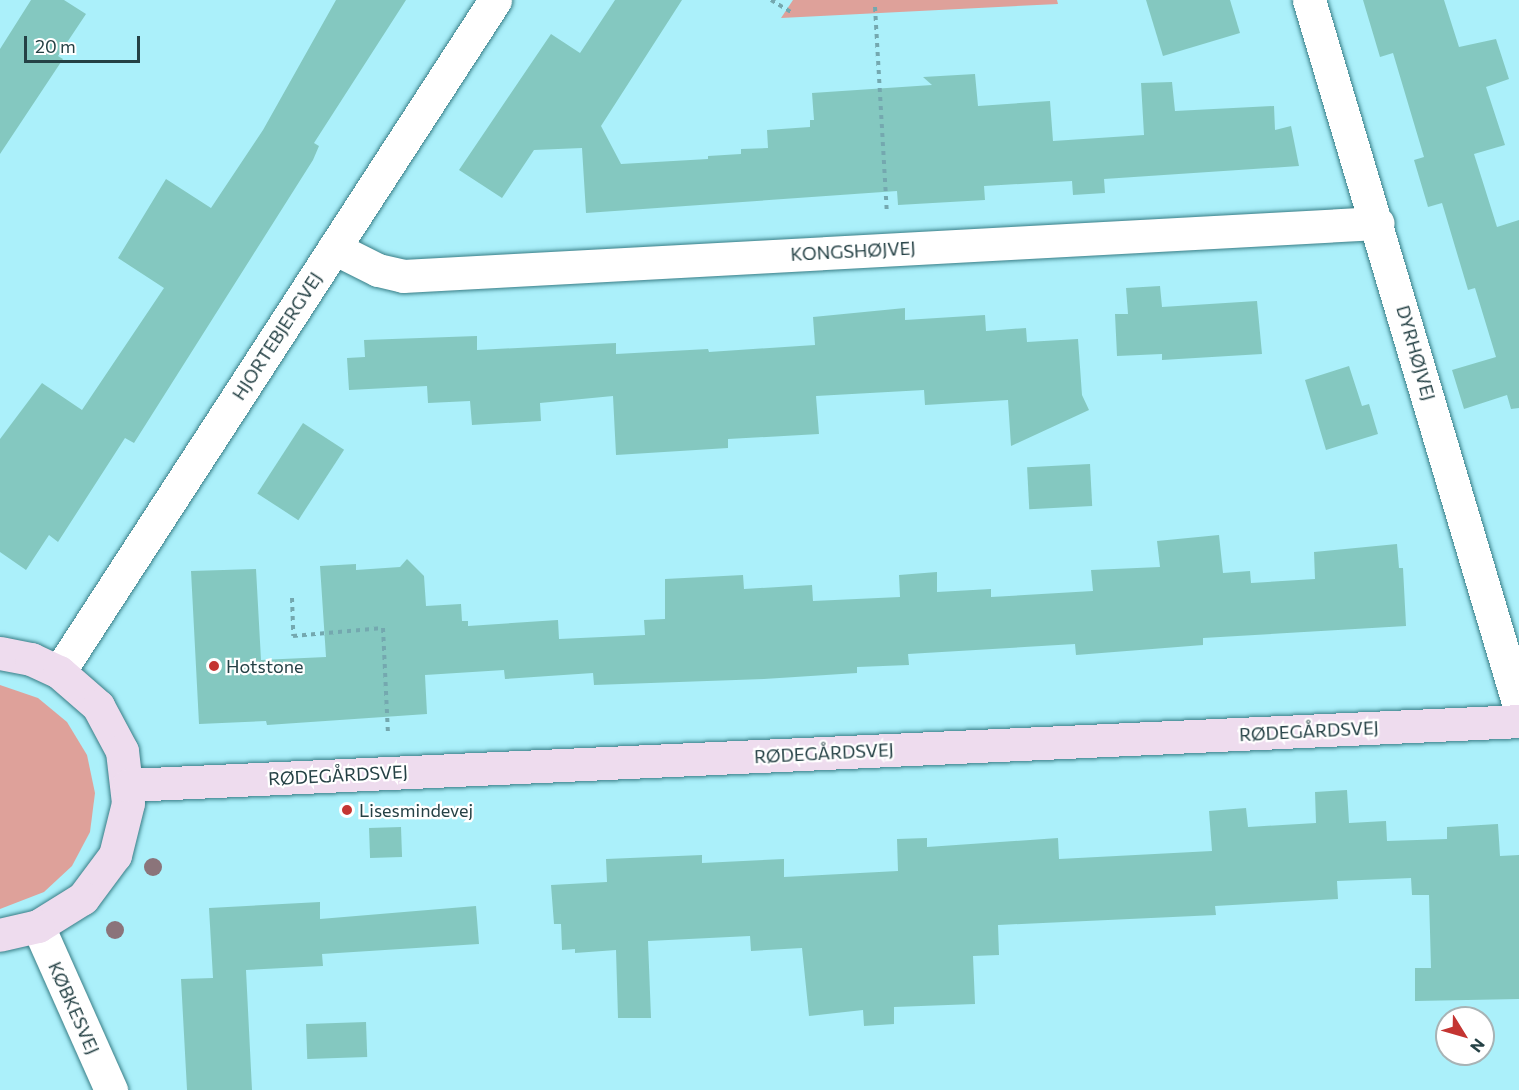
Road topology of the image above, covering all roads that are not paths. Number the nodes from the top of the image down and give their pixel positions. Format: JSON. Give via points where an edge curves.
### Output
{"nodes":[{"id":1,"x":495,"y":0,"type":"edge"},
{"id":2,"x":1309,"y":0,"type":"edge"},
{"id":3,"x":1377,"y":223,"type":"junction"},
{"id":4,"x":334,"y":248,"type":"junction"},
{"id":5,"x":0,"y":653,"type":"edge"},
{"id":6,"x":59,"y":672,"type":"junction"},
{"id":7,"x":1519,"y":706,"type":"edge"},
{"id":8,"x":1519,"y":721,"type":"edge"},
{"id":9,"x":128,"y":785,"type":"junction"},
{"id":10,"x":38,"y":926,"type":"junction"},
{"id":11,"x":0,"y":935,"type":"edge"},
{"id":12,"x":111,"y":1090,"type":"edge"}],
"edges":[{"from":1,"to":4,"type":"street","name":"HJORTEBJERGVEJ"},
{"from":2,"to":3,"type":"street","name":"DYRHØJVEJ"},
{"from":3,"to":4,"type":"street","name":"KONGSHØJVEJ","via":[[403,276],[378,270]]},
{"from":3,"to":7,"type":"street","name":"DYRHØJVEJ"},
{"from":4,"to":6,"type":"street","name":"HJORTEBJERGVEJ"},
{"from":5,"to":6,"type":"street","via":[[31,659]]},
{"from":6,"to":9,"type":"street","via":[[86,693],[108,720],[122,751]]},
{"from":8,"to":9,"type":"street","name":"RØDEGÅRDSVEJ"},
{"from":9,"to":10,"type":"street","via":[[126,821],[106,870],[83,898]]},
{"from":10,"to":11,"type":"street"},
{"from":10,"to":12,"type":"street","name":"KØBKESVEJ"}]}
